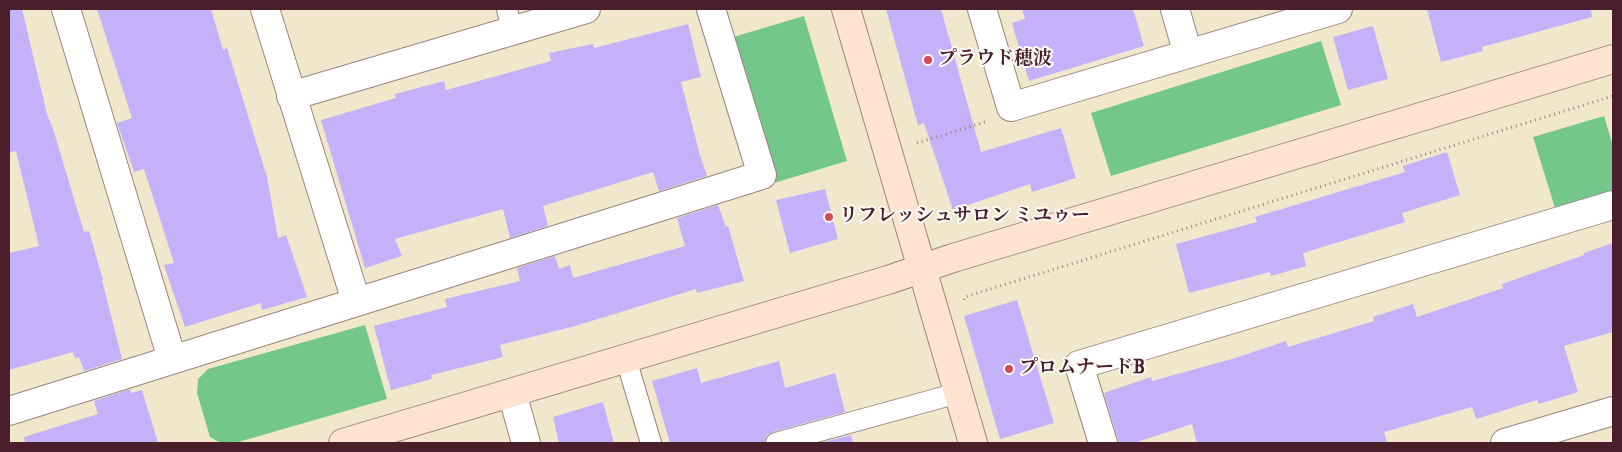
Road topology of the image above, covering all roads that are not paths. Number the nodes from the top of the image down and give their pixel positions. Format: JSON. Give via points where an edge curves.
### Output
{"nodes":[{"id":1,"x":66,"y":9,"type":"edge"},
{"id":2,"x":265,"y":9,"type":"edge"},
{"id":3,"x":586,"y":9,"type":"edge"},
{"id":4,"x":711,"y":9,"type":"edge"},
{"id":5,"x":846,"y":9,"type":"edge"},
{"id":6,"x":982,"y":9,"type":"edge"},
{"id":7,"x":1175,"y":9,"type":"edge"},
{"id":8,"x":1338,"y":9,"type":"edge"},
{"id":9,"x":509,"y":20,"type":"edge"},
{"id":10,"x":1188,"y":54,"type":"junction"},
{"id":11,"x":1613,"y":60,"type":"edge"},
{"id":12,"x":291,"y":96,"type":"junction"},
{"id":13,"x":1613,"y":205,"type":"edge"},
{"id":14,"x":922,"y":269,"type":"junction"},
{"id":15,"x":356,"y":302,"type":"junction"},
{"id":16,"x":172,"y":359,"type":"junction"},
{"id":17,"x":626,"y":359,"type":"junction"},
{"id":18,"x":512,"y":393,"type":"junction"},
{"id":19,"x":958,"y":393,"type":"junction"},
{"id":20,"x":9,"y":411,"type":"edge"},
{"id":21,"x":1613,"y":411,"type":"edge"},
{"id":22,"x":343,"y":443,"type":"edge"},
{"id":23,"x":526,"y":443,"type":"edge"},
{"id":24,"x":651,"y":443,"type":"edge"},
{"id":25,"x":776,"y":443,"type":"edge"},
{"id":26,"x":973,"y":443,"type":"edge"},
{"id":27,"x":1103,"y":443,"type":"edge"},
{"id":28,"x":1504,"y":443,"type":"edge"}],
"edges":[{"from":1,"to":16,"type":"street"},
{"from":2,"to":12,"type":"street"},
{"from":3,"to":9,"type":"street"},
{"from":4,"to":15,"type":"street","via":[[762,175]]},
{"from":5,"to":14,"type":"street"},
{"from":6,"to":10,"type":"street","via":[[1011,107]]},
{"from":7,"to":10,"type":"street"},
{"from":8,"to":10,"type":"street"},
{"from":9,"to":12,"type":"street"},
{"from":11,"to":14,"type":"street"},
{"from":12,"to":15,"type":"street"},
{"from":13,"to":27,"type":"street","via":[[1079,365]]},
{"from":14,"to":17,"type":"street"},
{"from":14,"to":19,"type":"street"},
{"from":15,"to":16,"type":"street"},
{"from":16,"to":20,"type":"street"},
{"from":17,"to":18,"type":"street"},
{"from":17,"to":24,"type":"lane"},
{"from":18,"to":22,"type":"street"},
{"from":18,"to":23,"type":"street"},
{"from":19,"to":25,"type":"lane"},
{"from":19,"to":26,"type":"street"},
{"from":21,"to":28,"type":"street"}]}
